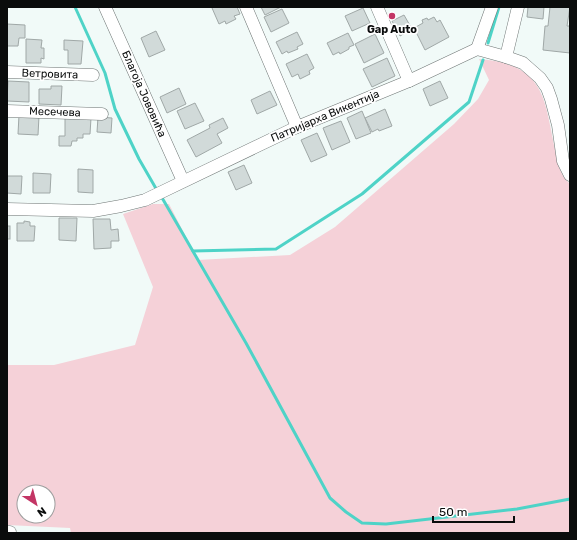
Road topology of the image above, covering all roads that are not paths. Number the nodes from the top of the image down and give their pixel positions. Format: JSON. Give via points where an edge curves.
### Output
{"nodes":[{"id":1,"x":105,"y":7,"type":"edge"},
{"id":2,"x":246,"y":7,"type":"edge"},
{"id":3,"x":377,"y":7,"type":"edge"},
{"id":4,"x":492,"y":7,"type":"edge"},
{"id":5,"x":518,"y":7,"type":"edge"},
{"id":6,"x":477,"y":49,"type":"junction"},
{"id":7,"x":506,"y":57,"type":"junction"},
{"id":8,"x":7,"y":72,"type":"edge"},
{"id":9,"x":93,"y":75,"type":"dead end"},
{"id":10,"x":409,"y":81,"type":"junction"},
{"id":11,"x":7,"y":111,"type":"edge"},
{"id":12,"x":102,"y":114,"type":"dead end"},
{"id":13,"x":297,"y":127,"type":"junction"},
{"id":14,"x":570,"y":175,"type":"edge"},
{"id":15,"x":183,"y":181,"type":"junction"},
{"id":16,"x":7,"y":209,"type":"edge"}],
"edges":[{"from":1,"to":15,"type":"street","name":"Благоја Јововића"},
{"from":2,"to":13,"type":"street"},
{"from":3,"to":10,"type":"street"},
{"from":4,"to":6,"type":"street"},
{"from":5,"to":7,"type":"street"},
{"from":6,"to":7,"type":"street"},
{"from":6,"to":10,"type":"street","name":"Патријарха Викентија"},
{"from":7,"to":14,"type":"street","via":[[522,63],[540,78],[547,88],[558,125],[563,161]]},
{"from":8,"to":9,"type":"street","name":"Ветровита"},
{"from":10,"to":13,"type":"street","name":"Патријарха Викентија"},
{"from":11,"to":12,"type":"street","name":"Месечева"},
{"from":13,"to":15,"type":"street","name":"Патријарха Викентија"},
{"from":15,"to":16,"type":"street","name":"Патријарха Викентија","via":[[145,200],[121,206],[93,210]]}]}
